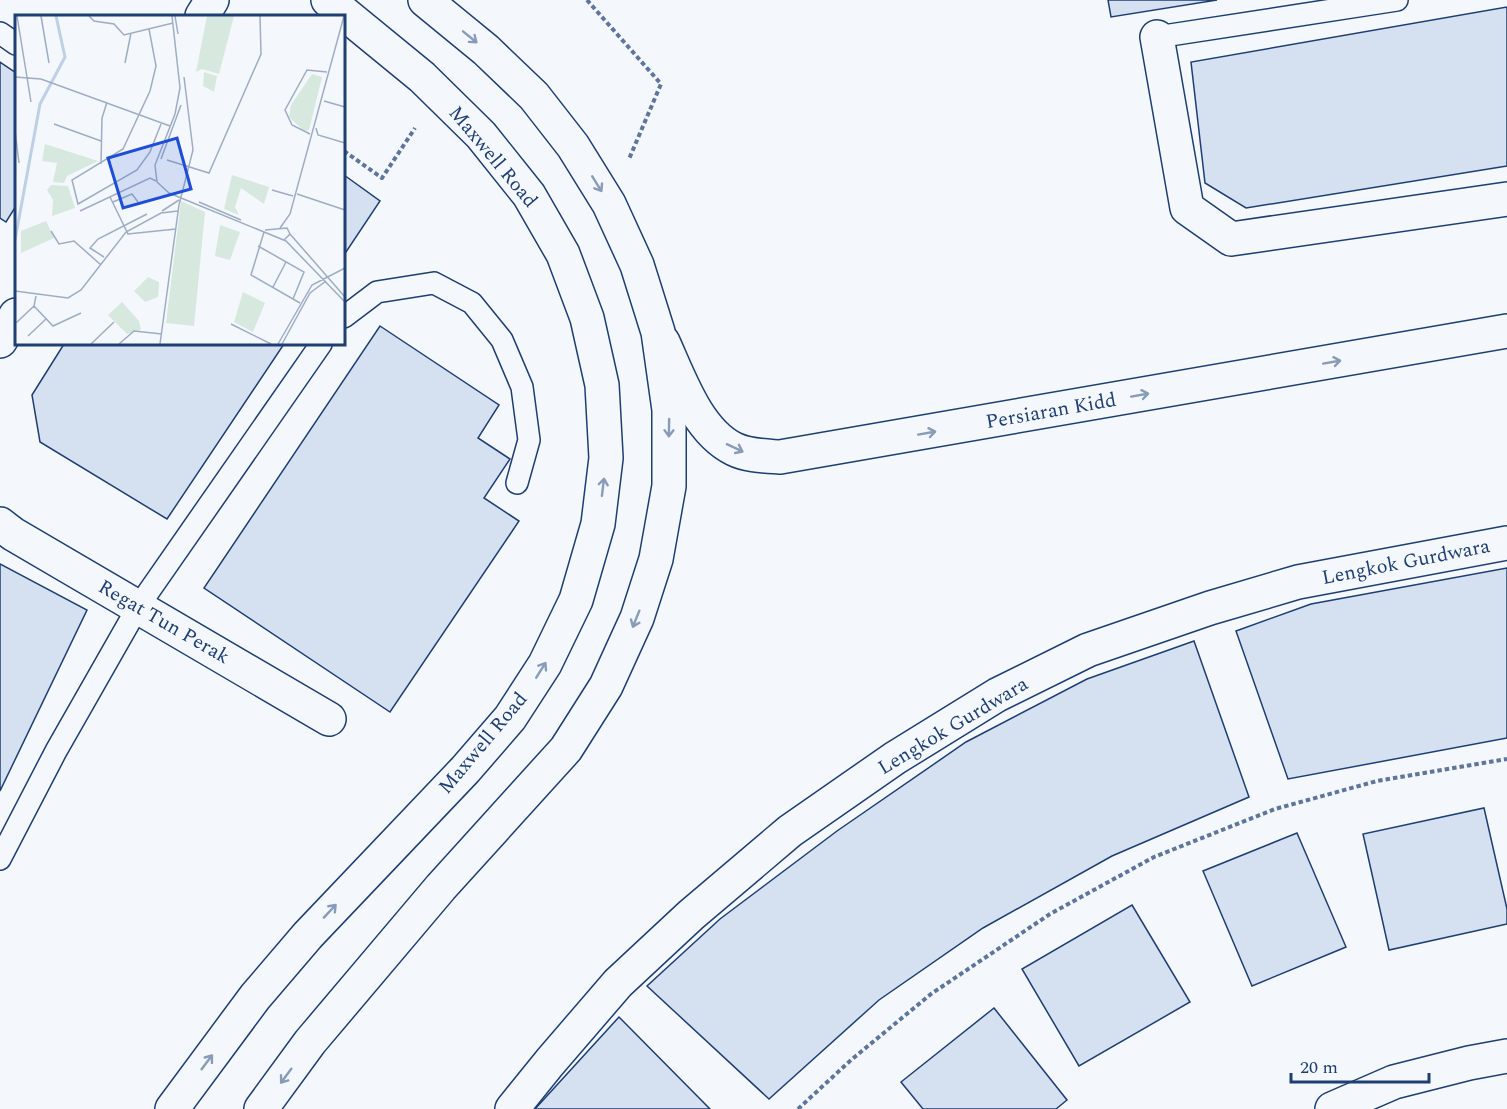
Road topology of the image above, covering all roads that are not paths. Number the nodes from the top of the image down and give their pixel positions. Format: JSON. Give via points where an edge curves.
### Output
{"nodes":[{"id":1,"x":212,"y":0,"type":"edge"},
{"id":2,"x":328,"y":0,"type":"edge"},
{"id":3,"x":425,"y":0,"type":"edge"},
{"id":4,"x":1394,"y":0,"type":"edge"},
{"id":5,"x":203,"y":15,"type":"edge"},
{"id":6,"x":0,"y":33,"type":"edge"},
{"id":7,"x":1157,"y":37,"type":"joint"},
{"id":8,"x":15,"y":43,"type":"edge"},
{"id":9,"x":1507,"y":199,"type":"edge"},
{"id":10,"x":345,"y":316,"type":"edge"},
{"id":11,"x":15,"y":317,"type":"edge"},
{"id":12,"x":1507,"y":331,"type":"edge"},
{"id":13,"x":658,"y":332,"type":"junction"},
{"id":14,"x":0,"y":341,"type":"edge"},
{"id":15,"x":320,"y":345,"type":"edge"},
{"id":16,"x":517,"y":483,"type":"dead end"},
{"id":17,"x":0,"y":524,"type":"edge"},
{"id":18,"x":1507,"y":543,"type":"edge"},
{"id":19,"x":138,"y":607,"type":"junction"},
{"id":20,"x":329,"y":719,"type":"dead end"},
{"id":21,"x":0,"y":859,"type":"edge"},
{"id":22,"x":1507,"y":1056,"type":"edge"},
{"id":23,"x":172,"y":1109,"type":"edge"},
{"id":24,"x":261,"y":1109,"type":"edge"},
{"id":25,"x":512,"y":1109,"type":"edge"},
{"id":26,"x":1332,"y":1109,"type":"edge"}],
"edges":[{"from":1,"to":5,"type":"street"},
{"from":23,"to":2,"type":"street","name":"Maxwell Road","one_way":true,"via":[[255,997],[308,935],[510,718],[546,664],[576,600],[598,524],[606,458],[602,385],[587,318],[563,254],[530,195],[481,135],[422,77]]},
{"from":3,"to":13,"type":"street","one_way":true,"via":[[534,96],[573,146],[609,204],[637,265]]},
{"from":4,"to":7,"type":"lane"},
{"from":6,"to":8,"type":"lane"},
{"from":7,"to":9,"type":"street","via":[[1187,208],[1231,239]]},
{"from":10,"to":16,"type":"lane","via":[[377,292],[434,283],[472,303],[502,340],[522,387],[530,440]]},
{"from":11,"to":14,"type":"street"},
{"from":13,"to":12,"type":"street","name":"Persiaran Kidd","one_way":true,"via":[[685,391],[708,428],[734,449],[780,457]]},
{"from":13,"to":24,"type":"street","one_way":true,"via":[[669,410],[669,486],[656,559],[637,618],[606,686],[566,748],[441,886],[310,1042]]},
{"from":15,"to":19,"type":"lane"},
{"from":17,"to":19,"type":"street","name":"Regat Tun Perak"},
{"from":18,"to":25,"type":"street","name":"Lengkok Gurdwara","via":[[1298,582],[1221,604],[1088,650],[997,695],[895,758],[790,831],[691,915],[618,983]]},
{"from":19,"to":20,"type":"street","name":"Regat Tun Perak"},
{"from":19,"to":21,"type":"lane"},
{"from":22,"to":26,"type":"street","via":[[1394,1082]]}]}
